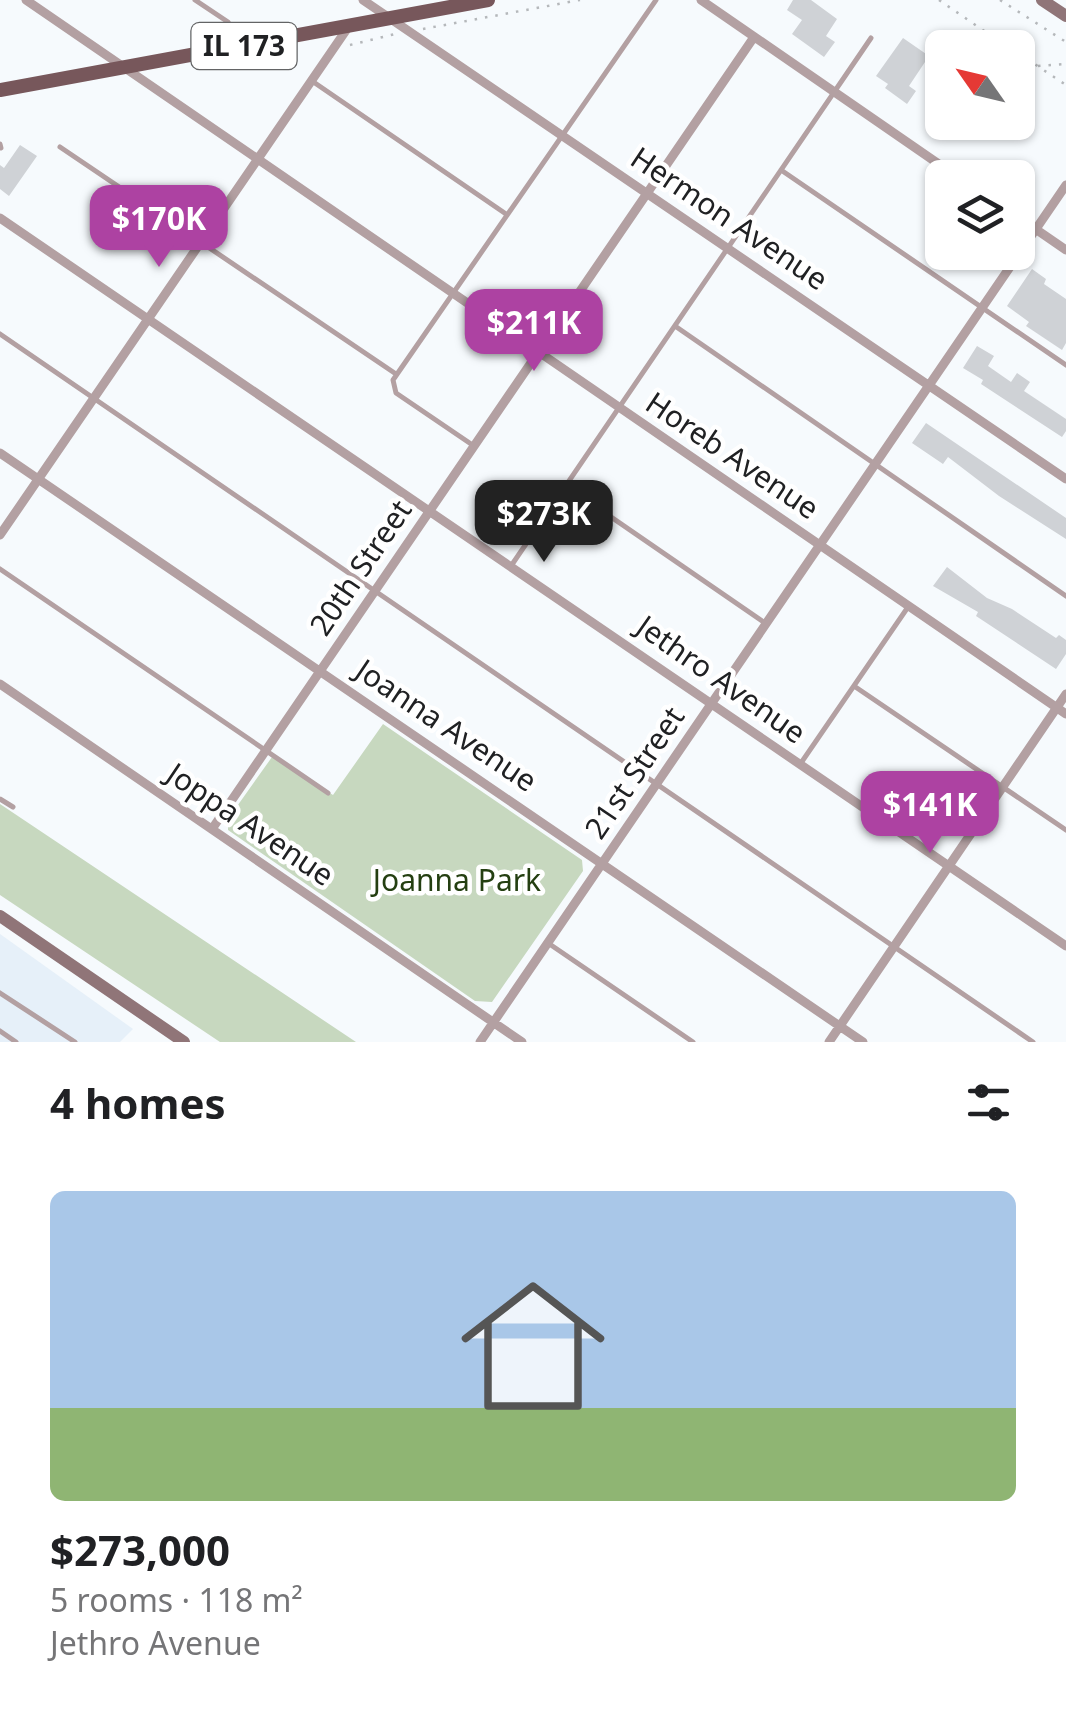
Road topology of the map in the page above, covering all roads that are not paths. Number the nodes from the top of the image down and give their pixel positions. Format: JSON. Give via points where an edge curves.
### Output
{"nodes":[{"id":1,"x":26,"y":0,"type":"edge"},
{"id":2,"x":195,"y":0,"type":"edge"},
{"id":3,"x":363,"y":0,"type":"edge"},
{"id":4,"x":488,"y":0,"type":"edge"},
{"id":5,"x":656,"y":0,"type":"edge"},
{"id":6,"x":701,"y":0,"type":"edge"},
{"id":7,"x":1042,"y":0,"type":"edge"},
{"id":8,"x":480,"y":1,"type":"edge"},
{"id":9,"x":429,"y":5,"type":"edge"},
{"id":10,"x":1066,"y":16,"type":"edge"},
{"id":11,"x":390,"y":18,"type":"junction"},
{"id":12,"x":348,"y":26,"type":"junction"},
{"id":13,"x":754,"y":37,"type":"junction"},
{"id":14,"x":871,"y":38,"type":"dead end"},
{"id":15,"x":243,"y":46,"type":"junction"},
{"id":16,"x":127,"y":68,"type":"junction"},
{"id":17,"x":312,"y":81,"type":"junction"},
{"id":18,"x":0,"y":90,"type":"edge"},
{"id":19,"x":834,"y":92,"type":"junction"},
{"id":20,"x":561,"y":136,"type":"junction"},
{"id":21,"x":60,"y":147,"type":"dead end"},
{"id":22,"x":933,"y":160,"type":"edge"},
{"id":23,"x":259,"y":161,"type":"junction"},
{"id":24,"x":781,"y":170,"type":"junction"},
{"id":25,"x":1066,"y":185,"type":"edge"},
{"id":26,"x":647,"y":194,"type":"junction"},
{"id":27,"x":506,"y":214,"type":"junction"},
{"id":28,"x":0,"y":218,"type":"edge"},
{"id":29,"x":1036,"y":230,"type":"junction"},
{"id":30,"x":202,"y":242,"type":"junction"},
{"id":31,"x":728,"y":248,"type":"junction"},
{"id":32,"x":1066,"y":250,"type":"edge"},
{"id":33,"x":452,"y":294,"type":"junction"},
{"id":34,"x":983,"y":308,"type":"junction"},
{"id":35,"x":148,"y":319,"type":"junction"},
{"id":36,"x":674,"y":326,"type":"junction"},
{"id":37,"x":0,"y":334,"type":"edge"},
{"id":38,"x":538,"y":353,"type":"junction"},
{"id":39,"x":1066,"y":364,"type":"edge"},
{"id":40,"x":396,"y":374,"type":"junction"},
{"id":41,"x":930,"y":386,"type":"junction"},
{"id":42,"x":94,"y":398,"type":"junction"},
{"id":43,"x":618,"y":408,"type":"junction"},
{"id":44,"x":474,"y":446,"type":"junction"},
{"id":45,"x":0,"y":452,"type":"edge"},
{"id":46,"x":876,"y":465,"type":"junction"},
{"id":47,"x":38,"y":479,"type":"junction"},
{"id":48,"x":1066,"y":479,"type":"edge"},
{"id":49,"x":566,"y":486,"type":"junction"},
{"id":50,"x":430,"y":510,"type":"junction"},
{"id":51,"x":0,"y":535,"type":"edge"},
{"id":52,"x":820,"y":547,"type":"junction"},
{"id":53,"x":511,"y":566,"type":"junction"},
{"id":54,"x":0,"y":569,"type":"edge"},
{"id":55,"x":375,"y":591,"type":"junction"},
{"id":56,"x":1066,"y":596,"type":"edge"},
{"id":57,"x":908,"y":607,"type":"junction"},
{"id":58,"x":767,"y":625,"type":"junction"},
{"id":59,"x":320,"y":670,"type":"junction"},
{"id":60,"x":0,"y":684,"type":"edge"},
{"id":61,"x":854,"y":686,"type":"junction"},
{"id":62,"x":1066,"y":694,"type":"edge"},
{"id":63,"x":712,"y":704,"type":"junction"},
{"id":64,"x":1061,"y":711,"type":"edge"},
{"id":65,"x":266,"y":749,"type":"junction"},
{"id":66,"x":800,"y":766,"type":"junction"},
{"id":67,"x":657,"y":784,"type":"junction"},
{"id":68,"x":1003,"y":786,"type":"junction"},
{"id":69,"x":328,"y":793,"type":"dead end"},
{"id":70,"x":0,"y":798,"type":"edge"},
{"id":71,"x":13,"y":807,"type":"dead end"},
{"id":72,"x":212,"y":829,"type":"junction"},
{"id":73,"x":1066,"y":830,"type":"edge"},
{"id":74,"x":603,"y":864,"type":"junction"},
{"id":75,"x":948,"y":866,"type":"junction"},
{"id":76,"x":0,"y":916,"type":"edge"},
{"id":77,"x":548,"y":943,"type":"junction"},
{"id":78,"x":893,"y":946,"type":"junction"},
{"id":79,"x":1066,"y":946,"type":"edge"},
{"id":80,"x":0,"y":993,"type":"edge"},
{"id":81,"x":494,"y":1022,"type":"junction"},
{"id":82,"x":840,"y":1026,"type":"junction"},
{"id":83,"x":0,"y":1031,"type":"edge"},
{"id":84,"x":16,"y":1042,"type":"edge"},
{"id":85,"x":75,"y":1042,"type":"edge"},
{"id":86,"x":184,"y":1042,"type":"edge"},
{"id":87,"x":480,"y":1042,"type":"edge"},
{"id":88,"x":522,"y":1042,"type":"edge"},
{"id":89,"x":693,"y":1042,"type":"edge"},
{"id":90,"x":829,"y":1042,"type":"edge"},
{"id":91,"x":863,"y":1042,"type":"edge"},
{"id":92,"x":1032,"y":1042,"type":"edge"}],
"edges":[{"from":1,"to":16,"type":"street","name":"Horeb Avenue"},
{"from":2,"to":15,"type":"lane","via":[[228,22]]},
{"from":3,"to":11,"type":"street","name":"Hermon Avenue"},
{"from":4,"to":8,"type":"main road","number":"IL 173"},
{"from":5,"to":20,"type":"lane"},
{"from":6,"to":13,"type":"street"},
{"from":7,"to":10,"type":"main road"},
{"from":8,"to":9,"type":"main road","number":"IL 173"},
{"from":9,"to":11,"type":"main road","number":"IL 173"},
{"from":11,"to":12,"type":"main road","number":"IL 173"},
{"from":11,"to":20,"type":"street","name":"Hermon Avenue"},
{"from":12,"to":15,"type":"main road","number":"IL 173"},
{"from":12,"to":17,"type":"street"},
{"from":13,"to":19,"type":"street"},
{"from":13,"to":26,"type":"street","name":"20th Street"},
{"from":14,"to":19,"type":"lane"},
{"from":15,"to":16,"type":"main road","number":"IL 173"},
{"from":16,"to":18,"type":"main road","number":"IL 173"},
{"from":16,"to":23,"type":"street","name":"Horeb Avenue"},
{"from":17,"to":23,"type":"street"},
{"from":17,"to":27,"type":"lane"},
{"from":19,"to":22,"type":"street"},
{"from":19,"to":24,"type":"lane"},
{"from":20,"to":26,"type":"street","name":"Hermon Avenue"},
{"from":20,"to":27,"type":"lane"},
{"from":21,"to":30,"type":"lane"},
{"from":23,"to":30,"type":"street"},
{"from":23,"to":33,"type":"street","name":"Horeb Avenue"},
{"from":24,"to":31,"type":"lane"},
{"from":24,"to":34,"type":"lane"},
{"from":25,"to":29,"type":"street","name":"21st Street"},
{"from":26,"to":31,"type":"street","name":"Hermon Avenue"},
{"from":26,"to":38,"type":"street","name":"20th Street"},
{"from":27,"to":33,"type":"lane"},
{"from":28,"to":35,"type":"street","name":"Jethro Avenue"},
{"from":29,"to":32,"type":"street"},
{"from":29,"to":34,"type":"street","name":"21st Street"},
{"from":30,"to":35,"type":"street"},
{"from":30,"to":40,"type":"lane"},
{"from":31,"to":36,"type":"lane"},
{"from":31,"to":41,"type":"street","name":"Hermon Avenue"},
{"from":33,"to":38,"type":"street","name":"Horeb Avenue"},
{"from":33,"to":40,"type":"lane"},
{"from":34,"to":39,"type":"lane"},
{"from":34,"to":41,"type":"street","name":"21st Street"},
{"from":35,"to":42,"type":"street"},
{"from":35,"to":50,"type":"street","name":"Jethro Avenue"},
{"from":36,"to":43,"type":"lane"},
{"from":36,"to":46,"type":"lane"},
{"from":37,"to":42,"type":"lane"},
{"from":38,"to":43,"type":"street","name":"Horeb Avenue"},
{"from":38,"to":44,"type":"street","name":"20th Street"},
{"from":40,"to":44,"type":"lane","via":[[396,393]]},
{"from":41,"to":46,"type":"street","name":"21st Street"},
{"from":41,"to":48,"type":"street","name":"Hermon Avenue"},
{"from":42,"to":47,"type":"street"},
{"from":42,"to":55,"type":"lane"},
{"from":43,"to":49,"type":"lane"},
{"from":43,"to":52,"type":"street","name":"Horeb Avenue"},
{"from":44,"to":50,"type":"street","name":"20th Street"},
{"from":45,"to":47,"type":"street","name":"Joanna Avenue"},
{"from":46,"to":52,"type":"street","name":"21st Street"},
{"from":46,"to":56,"type":"lane"},
{"from":47,"to":51,"type":"street"},
{"from":47,"to":59,"type":"street","name":"Joanna Avenue"},
{"from":49,"to":53,"type":"lane"},
{"from":49,"to":58,"type":"lane"},
{"from":50,"to":53,"type":"street","name":"Jethro Avenue"},
{"from":50,"to":55,"type":"street","name":"20th Street"},
{"from":52,"to":57,"type":"street","name":"Horeb Avenue"},
{"from":52,"to":58,"type":"street","name":"21st Street"},
{"from":53,"to":63,"type":"street","name":"Jethro Avenue"},
{"from":54,"to":65,"type":"lane"},
{"from":55,"to":59,"type":"street","name":"20th Street"},
{"from":55,"to":67,"type":"lane"},
{"from":57,"to":61,"type":"lane"},
{"from":57,"to":64,"type":"street","name":"Horeb Avenue"},
{"from":58,"to":63,"type":"street","name":"21st Street"},
{"from":59,"to":65,"type":"street","name":"20th Street"},
{"from":59,"to":74,"type":"street","name":"Joanna Avenue"},
{"from":60,"to":72,"type":"street","name":"Joppa Avenue"},
{"from":61,"to":66,"type":"lane"},
{"from":61,"to":68,"type":"lane"},
{"from":62,"to":64,"type":"street"},
{"from":63,"to":66,"type":"street","name":"Jethro Avenue"},
{"from":63,"to":67,"type":"street","name":"21st Street"},
{"from":64,"to":68,"type":"street"},
{"from":65,"to":69,"type":"lane"},
{"from":65,"to":72,"type":"street","name":"20th Street"},
{"from":66,"to":75,"type":"street","name":"Jethro Avenue"},
{"from":67,"to":74,"type":"street","name":"21st Street"},
{"from":67,"to":78,"type":"lane"},
{"from":68,"to":73,"type":"lane"},
{"from":68,"to":75,"type":"street"},
{"from":70,"to":71,"type":"lane"},
{"from":72,"to":81,"type":"street","name":"Joppa Avenue"},
{"from":74,"to":77,"type":"street","name":"21st Street"},
{"from":74,"to":82,"type":"street","name":"Joanna Avenue"},
{"from":75,"to":78,"type":"street"},
{"from":75,"to":79,"type":"street","name":"Jethro Avenue"},
{"from":76,"to":86,"type":"main road"},
{"from":77,"to":81,"type":"street","name":"21st Street"},
{"from":77,"to":89,"type":"lane"},
{"from":78,"to":82,"type":"street"},
{"from":78,"to":92,"type":"lane"},
{"from":80,"to":85,"type":"lane"},
{"from":81,"to":87,"type":"street","name":"21st Street"},
{"from":81,"to":88,"type":"street","name":"Joppa Avenue"},
{"from":82,"to":90,"type":"street"},
{"from":82,"to":91,"type":"street","name":"Joanna Avenue"},
{"from":83,"to":84,"type":"lane"}]}
